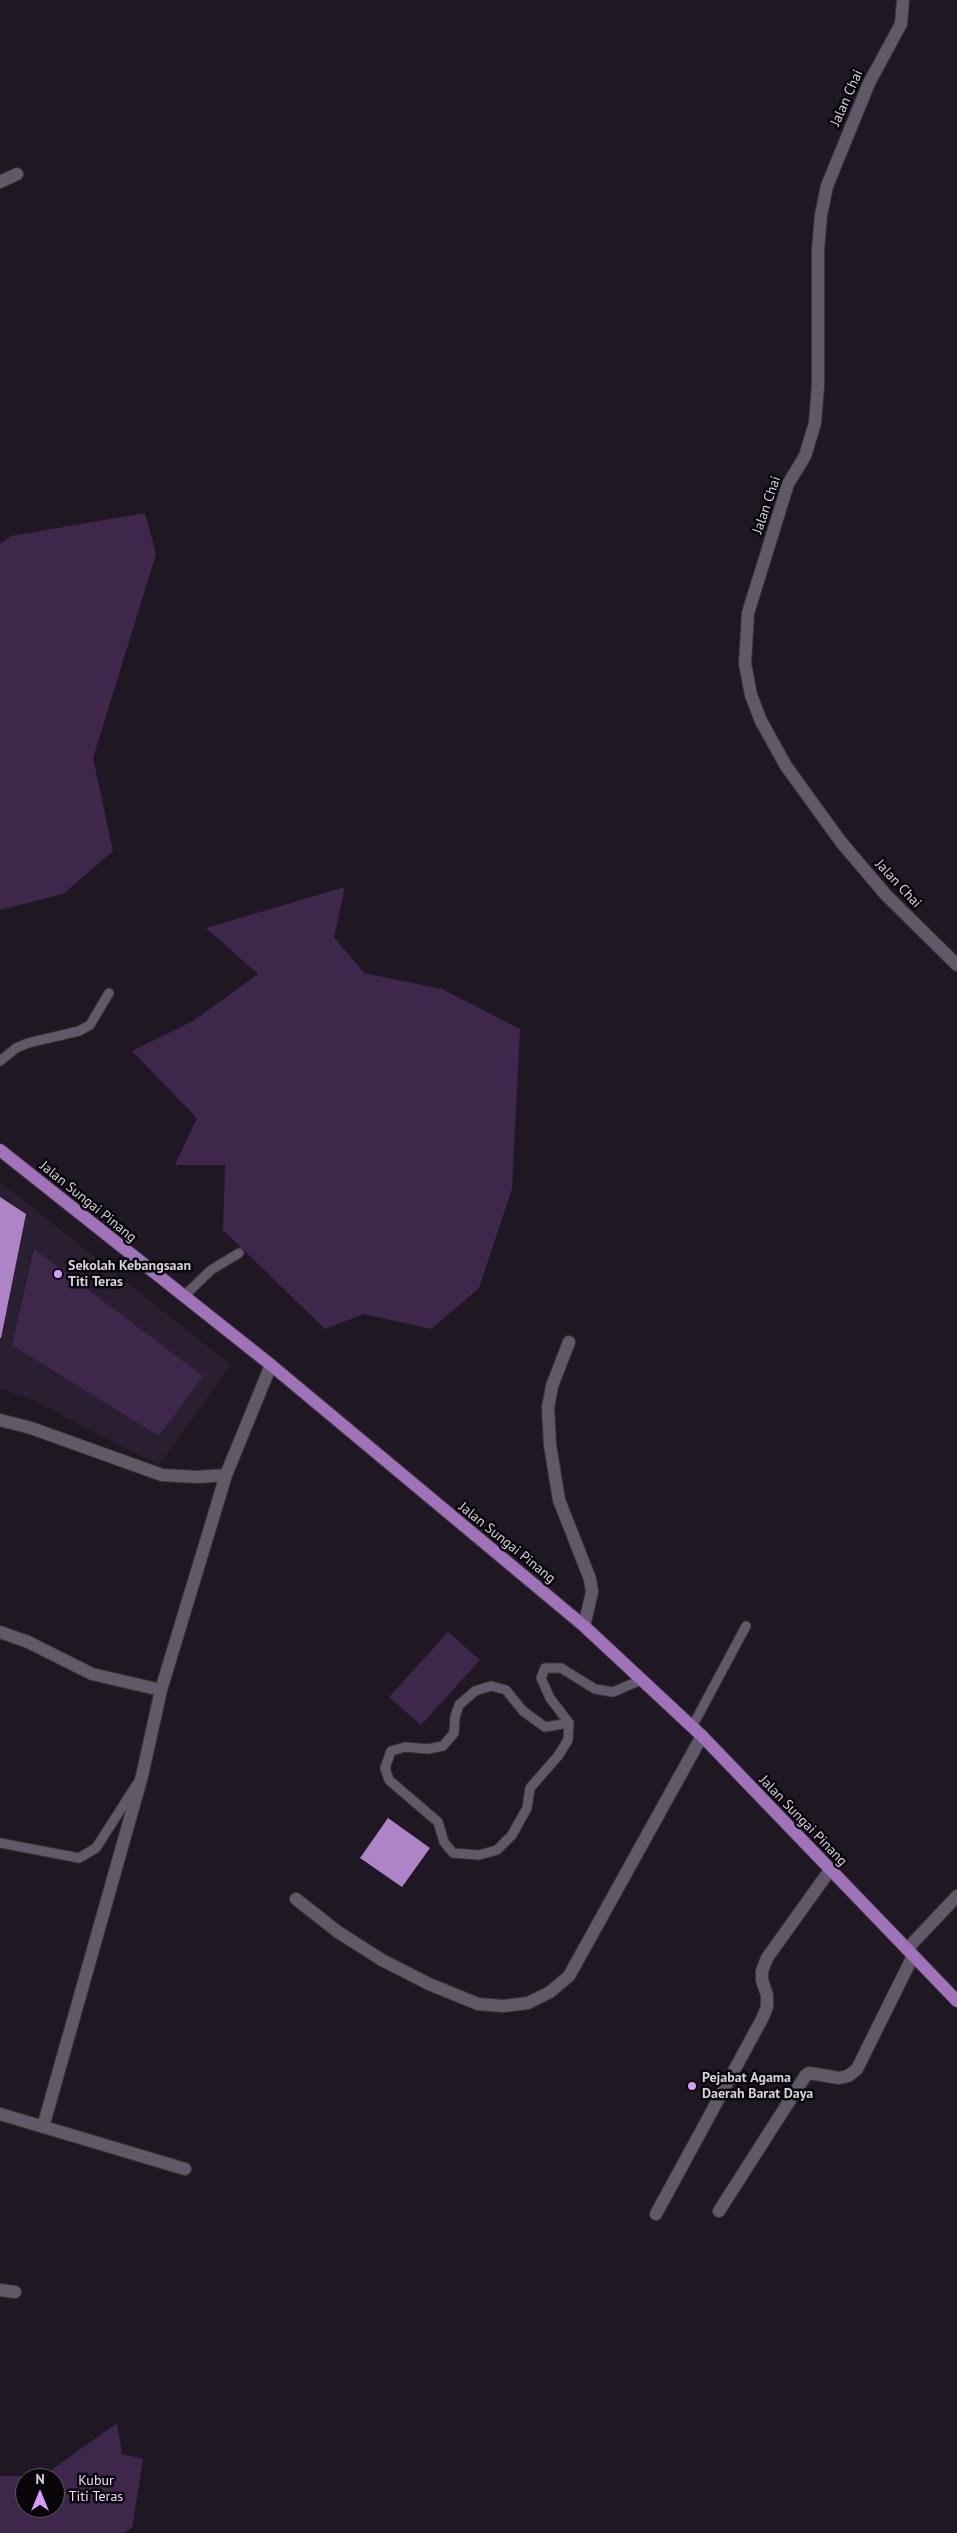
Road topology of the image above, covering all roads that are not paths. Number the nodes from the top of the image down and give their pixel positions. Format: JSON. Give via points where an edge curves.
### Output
{"nodes":[{"id":1,"x":903,"y":0,"type":"edge"},
{"id":2,"x":17,"y":174,"type":"dead end"},
{"id":3,"x":0,"y":182,"type":"edge"},
{"id":4,"x":957,"y":965,"type":"edge"},
{"id":5,"x":110,"y":993,"type":"dead end"},
{"id":6,"x":0,"y":1062,"type":"edge"},
{"id":7,"x":0,"y":1150,"type":"edge"},
{"id":8,"x":239,"y":1253,"type":"dead end"},
{"id":9,"x":183,"y":1297,"type":"junction"},
{"id":10,"x":570,"y":1342,"type":"dead end"},
{"id":11,"x":272,"y":1365,"type":"junction"},
{"id":12,"x":0,"y":1420,"type":"edge"},
{"id":13,"x":226,"y":1475,"type":"junction"},
{"id":14,"x":584,"y":1626,"type":"junction"},
{"id":15,"x":746,"y":1626,"type":"dead end"},
{"id":16,"x":0,"y":1632,"type":"edge"},
{"id":17,"x":641,"y":1680,"type":"junction"},
{"id":18,"x":161,"y":1690,"type":"junction"},
{"id":19,"x":569,"y":1723,"type":"junction"},
{"id":20,"x":692,"y":1727,"type":"junction"},
{"id":21,"x":702,"y":1736,"type":"junction"},
{"id":22,"x":142,"y":1776,"type":"junction"},
{"id":23,"x":0,"y":1843,"type":"edge"},
{"id":24,"x":830,"y":1870,"type":"junction"},
{"id":25,"x":957,"y":1896,"type":"edge"},
{"id":26,"x":296,"y":1899,"type":"dead end"},
{"id":27,"x":910,"y":1953,"type":"junction"},
{"id":28,"x":957,"y":2001,"type":"edge"},
{"id":29,"x":0,"y":2114,"type":"edge"},
{"id":30,"x":43,"y":2127,"type":"junction"},
{"id":31,"x":185,"y":2169,"type":"dead end"},
{"id":32,"x":719,"y":2211,"type":"dead end"},
{"id":33,"x":656,"y":2214,"type":"dead end"},
{"id":34,"x":0,"y":2290,"type":"edge"},
{"id":35,"x":14,"y":2292,"type":"dead end"}],
"edges":[{"from":1,"to":4,"type":"street","name":"Jalan Chai","via":[[900,24],[869,83],[827,186],[818,250],[815,423],[805,456],[788,484],[748,613],[745,664],[760,722],[786,766],[841,842],[886,895]]},
{"from":2,"to":3,"type":"street"},
{"from":5,"to":6,"type":"lane","via":[[90,1024],[80,1031],[28,1043],[16,1048]]},
{"from":7,"to":9,"type":"main road","name":"Jalan Sungai Pinang"},
{"from":8,"to":9,"type":"lane","via":[[210,1270]]},
{"from":9,"to":11,"type":"main road","name":"Jalan Sungai Pinang"},
{"from":10,"to":14,"type":"street","via":[[552,1386],[548,1408],[559,1500],[590,1579],[592,1592]]},
{"from":11,"to":13,"type":"street"},
{"from":11,"to":14,"type":"main road","name":"Jalan Sungai Pinang"},
{"from":12,"to":13,"type":"street","via":[[162,1475]]},
{"from":13,"to":18,"type":"street"},
{"from":14,"to":17,"type":"main road","name":"Jalan Sungai Pinang"},
{"from":15,"to":20,"type":"lane"},
{"from":16,"to":18,"type":"street","via":[[28,1642],[92,1674]]},
{"from":17,"to":19,"type":"lane","via":[[613,1692],[595,1689],[561,1668],[545,1668],[541,1678],[550,1698]]},
{"from":17,"to":20,"type":"main road","name":"Jalan Sungai Pinang"},
{"from":18,"to":22,"type":"street"},
{"from":19,"to":19,"type":"lane","via":[[568,1740],[530,1788],[527,1808],[512,1835],[498,1850],[479,1855],[453,1853],[444,1842],[438,1822],[389,1780],[385,1768],[391,1752],[405,1747],[428,1749],[443,1746],[454,1733],[459,1705],[476,1691],[491,1686],[506,1690],[523,1711],[545,1727]]},
{"from":20,"to":21,"type":"main road","name":"Jalan Sungai Pinang"},
{"from":21,"to":24,"type":"main road","name":"Jalan Sungai Pinang"},
{"from":21,"to":26,"type":"street","via":[[569,1976],[550,1992],[528,2003],[478,2004],[429,1984],[345,1937]]},
{"from":22,"to":23,"type":"lane","via":[[96,1848],[79,1858]]},
{"from":22,"to":30,"type":"street"},
{"from":24,"to":27,"type":"main road","name":"Jalan Sungai Pinang"},
{"from":24,"to":33,"type":"street","via":[[767,1958],[762,1970],[767,2008]]},
{"from":25,"to":27,"type":"street"},
{"from":27,"to":28,"type":"main road","name":"Jalan Sungai Pinang"},
{"from":27,"to":32,"type":"street","via":[[857,2069],[839,2078],[806,2075]]},
{"from":29,"to":30,"type":"street"},
{"from":30,"to":31,"type":"street"},
{"from":34,"to":35,"type":"street"}]}
